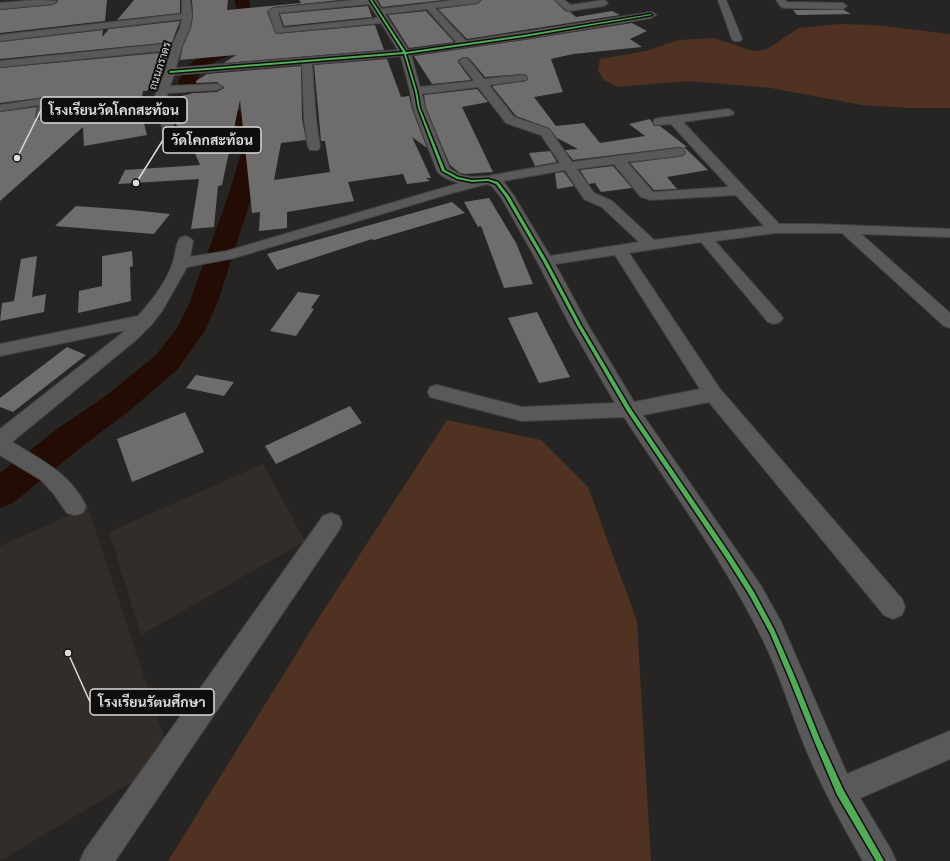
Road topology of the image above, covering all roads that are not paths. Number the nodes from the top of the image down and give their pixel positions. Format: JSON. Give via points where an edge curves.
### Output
{"nodes":[{"id":1,"x":186,"y":0,"type":"edge"},
{"id":2,"x":371,"y":0,"type":"edge"},
{"id":3,"x":477,"y":0,"type":"edge"},
{"id":4,"x":559,"y":0,"type":"edge"},
{"id":5,"x":722,"y":0,"type":"edge"},
{"id":6,"x":780,"y":0,"type":"edge"},
{"id":7,"x":53,"y":1,"type":"edge"},
{"id":8,"x":604,"y":3,"type":"dead end"},
{"id":9,"x":0,"y":6,"type":"edge"},
{"id":10,"x":429,"y":6,"type":"junction"},
{"id":11,"x":817,"y":6,"type":"junction"},
{"id":12,"x":844,"y":6,"type":"dead end"},
{"id":13,"x":824,"y":14,"type":"dead end"},
{"id":14,"x":651,"y":15,"type":"dead end"},
{"id":15,"x":187,"y":16,"type":"junction"},
{"id":16,"x":382,"y":16,"type":"junction"},
{"id":17,"x":0,"y":38,"type":"edge"},
{"id":18,"x":737,"y":39,"type":"dead end"},
{"id":19,"x":464,"y":45,"type":"junction"},
{"id":20,"x":177,"y":46,"type":"junction"},
{"id":21,"x":405,"y":53,"type":"junction"},
{"id":22,"x":464,"y":60,"type":"dead end"},
{"id":23,"x":307,"y":61,"type":"junction"},
{"id":24,"x":0,"y":64,"type":"edge"},
{"id":25,"x":176,"y":72,"type":"junction"},
{"id":26,"x":522,"y":78,"type":"dead end"},
{"id":27,"x":482,"y":84,"type":"junction"},
{"id":28,"x":217,"y":87,"type":"dead end"},
{"id":29,"x":164,"y":90,"type":"junction"},
{"id":30,"x":416,"y":91,"type":"junction"},
{"id":31,"x":159,"y":101,"type":"junction"},
{"id":32,"x":0,"y":108,"type":"edge"},
{"id":33,"x":728,"y":113,"type":"dead end"},
{"id":34,"x":674,"y":120,"type":"junction"},
{"id":35,"x":659,"y":122,"type":"dead end"},
{"id":36,"x":170,"y":137,"type":"dead end"},
{"id":37,"x":314,"y":147,"type":"dead end"},
{"id":38,"x":679,"y":152,"type":"dead end"},
{"id":39,"x":617,"y":159,"type":"junction"},
{"id":40,"x":568,"y":165,"type":"junction"},
{"id":41,"x":488,"y":180,"type":"junction"},
{"id":42,"x":739,"y":191,"type":"junction"},
{"id":43,"x":775,"y":229,"type":"junction"},
{"id":44,"x":846,"y":229,"type":"junction"},
{"id":45,"x":950,"y":233,"type":"edge"},
{"id":46,"x":705,"y":238,"type":"junction"},
{"id":47,"x":185,"y":241,"type":"dead end"},
{"id":48,"x":652,"y":246,"type":"junction"},
{"id":49,"x":620,"y":251,"type":"junction"},
{"id":50,"x":545,"y":262,"type":"junction"},
{"id":51,"x":181,"y":263,"type":"junction"},
{"id":52,"x":774,"y":318,"type":"dead end"},
{"id":53,"x":146,"y":320,"type":"junction"},
{"id":54,"x":950,"y":322,"type":"edge"},
{"id":55,"x":0,"y":350,"type":"edge"},
{"id":56,"x":437,"y":392,"type":"dead end"},
{"id":57,"x":713,"y":394,"type":"junction"},
{"id":58,"x":629,"y":410,"type":"junction"},
{"id":59,"x":2,"y":445,"type":"edge"},
{"id":60,"x":75,"y":506,"type":"dead end"},
{"id":61,"x":331,"y":523,"type":"dead end"},
{"id":62,"x":893,"y":607,"type":"dead end"},
{"id":63,"x":950,"y":745,"type":"edge"},
{"id":64,"x":840,"y":792,"type":"junction"},
{"id":65,"x":96,"y":861,"type":"edge"},
{"id":66,"x":880,"y":861,"type":"edge"}],
"edges":[{"from":1,"to":15,"type":"street","name":"ถนนภราดร"},
{"from":2,"to":16,"type":"street"},
{"from":2,"to":16,"type":"street","via":[[273,11],[279,31]]},
{"from":3,"to":10,"type":"street"},
{"from":4,"to":8,"type":"street","via":[[569,8]]},
{"from":5,"to":18,"type":"street"},
{"from":6,"to":11,"type":"street","via":[[784,5]]},
{"from":7,"to":9,"type":"street"},
{"from":10,"to":16,"type":"street"},
{"from":10,"to":19,"type":"street"},
{"from":11,"to":12,"type":"street"},
{"from":11,"to":13,"type":"street"},
{"from":14,"to":19,"type":"street"},
{"from":15,"to":17,"type":"street"},
{"from":15,"to":20,"type":"street","name":"ถนนภราดร"},
{"from":16,"to":21,"type":"street"},
{"from":19,"to":21,"type":"street"},
{"from":20,"to":24,"type":"street"},
{"from":20,"to":25,"type":"street","name":"ถนนภราดร"},
{"from":21,"to":23,"type":"street"},
{"from":21,"to":30,"type":"street"},
{"from":22,"to":27,"type":"street"},
{"from":23,"to":25,"type":"street"},
{"from":23,"to":37,"type":"street"},
{"from":25,"to":29,"type":"street","name":"ถนนภราดร"},
{"from":26,"to":27,"type":"street"},
{"from":27,"to":30,"type":"street"},
{"from":27,"to":40,"type":"street","via":[[510,120],[545,132]]},
{"from":28,"to":29,"type":"street"},
{"from":29,"to":31,"type":"street","name":"ถนนภราดร"},
{"from":30,"to":41,"type":"street","via":[[419,108],[444,171],[457,178],[472,181]]},
{"from":31,"to":32,"type":"street","via":[[42,116],[46,101]]},
{"from":31,"to":36,"type":"street","name":"ถนนภราดร"},
{"from":33,"to":34,"type":"street"},
{"from":34,"to":35,"type":"street"},
{"from":34,"to":42,"type":"street"},
{"from":38,"to":39,"type":"street"},
{"from":39,"to":40,"type":"street"},
{"from":39,"to":42,"type":"street","via":[[646,194],[651,196]]},
{"from":40,"to":41,"type":"street"},
{"from":40,"to":48,"type":"street","via":[[589,196],[607,204]]},
{"from":41,"to":50,"type":"street","via":[[497,183],[507,196]]},
{"from":41,"to":51,"type":"street","via":[[439,192],[229,255]]},
{"from":42,"to":43,"type":"street"},
{"from":43,"to":44,"type":"street"},
{"from":43,"to":46,"type":"street"},
{"from":44,"to":45,"type":"street"},
{"from":44,"to":54,"type":"street"},
{"from":46,"to":48,"type":"street"},
{"from":46,"to":52,"type":"street"},
{"from":47,"to":51,"type":"street"},
{"from":48,"to":49,"type":"street"},
{"from":49,"to":50,"type":"street"},
{"from":49,"to":57,"type":"street"},
{"from":50,"to":58,"type":"street"},
{"from":51,"to":53,"type":"street"},
{"from":53,"to":55,"type":"street"},
{"from":53,"to":59,"type":"street"},
{"from":56,"to":58,"type":"street","via":[[522,414]]},
{"from":57,"to":58,"type":"street"},
{"from":57,"to":62,"type":"street"},
{"from":58,"to":64,"type":"street","via":[[752,594],[772,631]]},
{"from":59,"to":60,"type":"street","via":[[48,474]]},
{"from":61,"to":65,"type":"street"},
{"from":63,"to":64,"type":"street"},
{"from":64,"to":66,"type":"street"}]}
